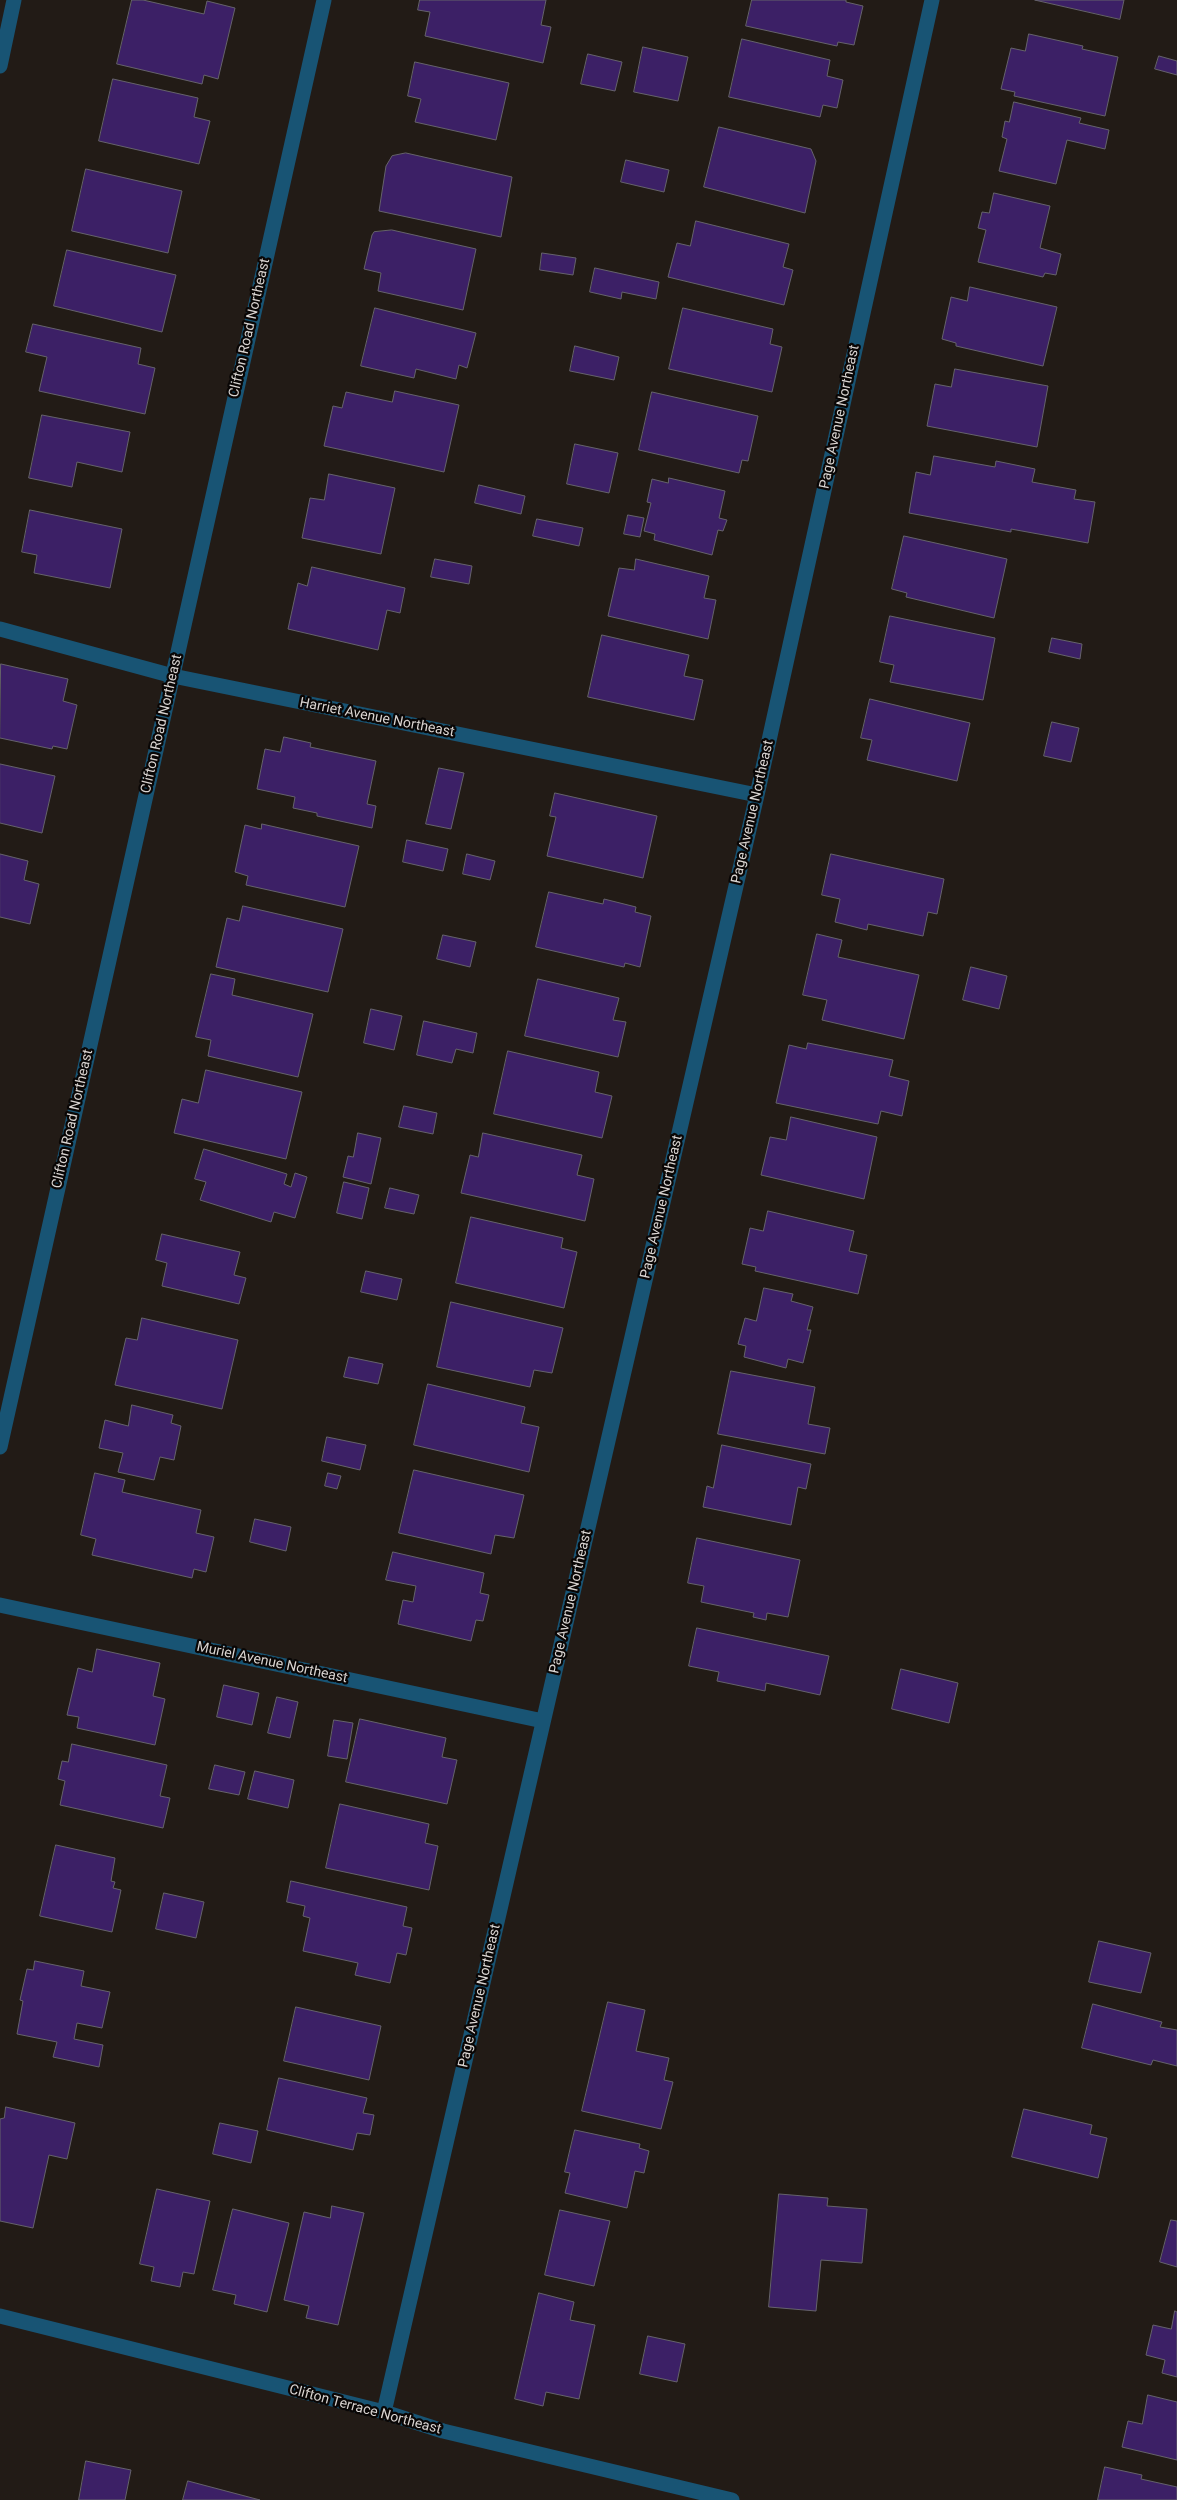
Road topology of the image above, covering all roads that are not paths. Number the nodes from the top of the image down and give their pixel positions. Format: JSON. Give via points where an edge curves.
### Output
{"nodes":[{"id":1,"x":14,"y":0,"type":"edge"},
{"id":2,"x":324,"y":0,"type":"edge"},
{"id":3,"x":932,"y":0,"type":"edge"},
{"id":4,"x":0,"y":66,"type":"edge"},
{"id":5,"x":0,"y":629,"type":"edge"},
{"id":6,"x":173,"y":676,"type":"junction"},
{"id":7,"x":757,"y":795,"type":"junction"},
{"id":8,"x":0,"y":1447,"type":"edge"},
{"id":9,"x":0,"y":1605,"type":"edge"},
{"id":10,"x":543,"y":1721,"type":"junction"},
{"id":11,"x":0,"y":2316,"type":"edge"},
{"id":12,"x":384,"y":2412,"type":"junction"},
{"id":13,"x":732,"y":2500,"type":"edge"}],
"edges":[{"from":1,"to":4,"type":"street"},
{"from":2,"to":6,"type":"street","name":"Clifton Road Northeast"},
{"from":3,"to":7,"type":"street","name":"Page Avenue Northeast"},
{"from":5,"to":6,"type":"street","name":"Harriet Avenue Northeast"},
{"from":6,"to":7,"type":"street","name":"Harriet Avenue Northeast"},
{"from":6,"to":8,"type":"street","name":"Clifton Road Northeast"},
{"from":7,"to":10,"type":"street","name":"Page Avenue Northeast"},
{"from":9,"to":10,"type":"street","name":"Muriel Avenue Northeast"},
{"from":10,"to":12,"type":"street","name":"Page Avenue Northeast"},
{"from":11,"to":12,"type":"street","name":"Clifton Terrace Northeast"},
{"from":12,"to":13,"type":"street","name":"Clifton Terrace Northeast","via":[[443,2431]]}]}
